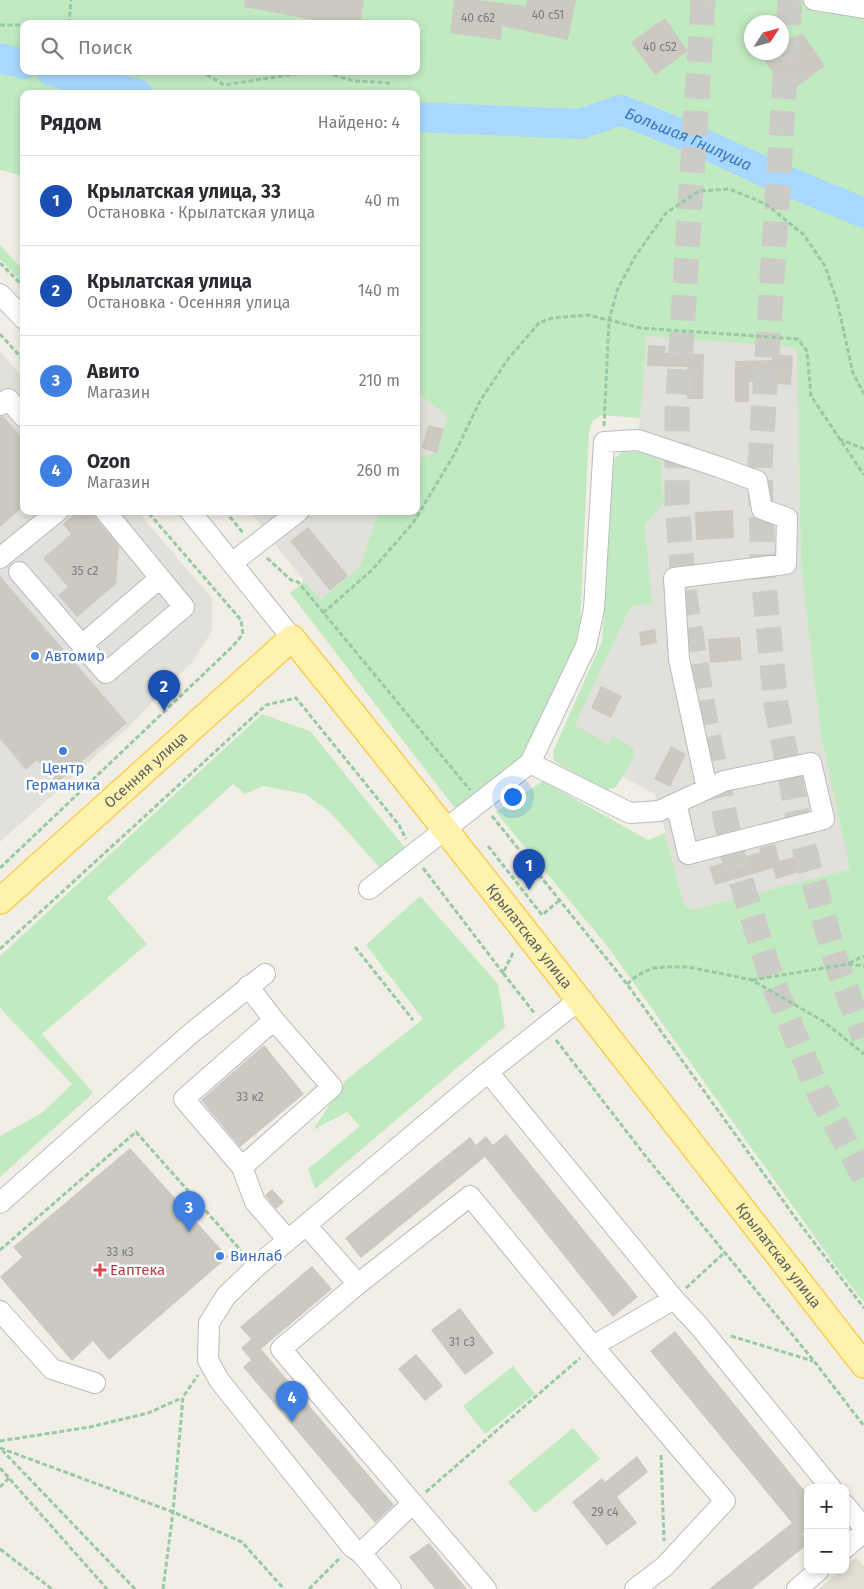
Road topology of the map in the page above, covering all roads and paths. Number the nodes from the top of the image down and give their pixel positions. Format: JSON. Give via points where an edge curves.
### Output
{"nodes":[{"id":1,"x":71,"y":0,"type":"edge"},
{"id":2,"x":814,"y":0,"type":"edge"},
{"id":3,"x":864,"y":8,"type":"edge"},
{"id":4,"x":69,"y":20,"type":"edge"},
{"id":5,"x":20,"y":25,"type":"edge"},
{"id":6,"x":0,"y":26,"type":"edge"},
{"id":7,"x":207,"y":75,"type":"edge"},
{"id":8,"x":290,"y":75,"type":"edge"},
{"id":9,"x":332,"y":75,"type":"edge"},
{"id":10,"x":392,"y":83,"type":"dead end"},
{"id":11,"x":0,"y":263,"type":"edge"},
{"id":12,"x":20,"y":284,"type":"edge"},
{"id":13,"x":0,"y":294,"type":"edge"},
{"id":14,"x":20,"y":315,"type":"edge"},
{"id":15,"x":609,"y":320,"type":"junction"},
{"id":16,"x":0,"y":334,"type":"edge"},
{"id":17,"x":20,"y":356,"type":"edge"},
{"id":18,"x":864,"y":394,"type":"edge"},
{"id":19,"x":0,"y":405,"type":"edge"},
{"id":20,"x":20,"y":412,"type":"edge"},
{"id":21,"x":838,"y":438,"type":"junction"},
{"id":22,"x":604,"y":442,"type":"junction"},
{"id":23,"x":864,"y":449,"type":"edge"},
{"id":24,"x":864,"y":476,"type":"edge"},
{"id":25,"x":420,"y":511,"type":"edge"},
{"id":26,"x":53,"y":515,"type":"edge"},
{"id":27,"x":108,"y":515,"type":"edge"},
{"id":28,"x":150,"y":515,"type":"edge"},
{"id":29,"x":193,"y":515,"type":"edge"},
{"id":30,"x":294,"y":515,"type":"edge"},
{"id":31,"x":417,"y":515,"type":"edge"},
{"id":32,"x":0,"y":558,"type":"edge"},
{"id":33,"x":232,"y":563,"type":"junction"},
{"id":34,"x":19,"y":572,"type":"dead end"},
{"id":35,"x":160,"y":578,"type":"junction"},
{"id":36,"x":292,"y":580,"type":"dead end"},
{"id":37,"x":292,"y":638,"type":"junction"},
{"id":38,"x":82,"y":645,"type":"junction"},
{"id":39,"x":530,"y":763,"type":"junction"},
{"id":40,"x":707,"y":789,"type":"junction"},
{"id":41,"x":676,"y":803,"type":"junction"},
{"id":42,"x":445,"y":829,"type":"junction"},
{"id":43,"x":488,"y":846,"type":"dead end"},
{"id":44,"x":414,"y":853,"type":"junction"},
{"id":45,"x":0,"y":868,"type":"edge"},
{"id":46,"x":369,"y":889,"type":"dead end"},
{"id":47,"x":1,"y":899,"type":"edge"},
{"id":48,"x":560,"y":900,"type":"dead end"},
{"id":49,"x":355,"y":947,"type":"dead end"},
{"id":50,"x":0,"y":949,"type":"edge"},
{"id":51,"x":513,"y":953,"type":"dead end"},
{"id":52,"x":864,"y":956,"type":"edge"},
{"id":53,"x":848,"y":964,"type":"junction"},
{"id":54,"x":864,"y":966,"type":"edge"},
{"id":55,"x":503,"y":973,"type":"junction"},
{"id":56,"x":265,"y":974,"type":"dead end"},
{"id":57,"x":752,"y":980,"type":"junction"},
{"id":58,"x":248,"y":986,"type":"junction"},
{"id":59,"x":579,"y":1000,"type":"junction"},
{"id":60,"x":274,"y":1020,"type":"junction"},
{"id":61,"x":413,"y":1020,"type":"dead end"},
{"id":62,"x":546,"y":1027,"type":"junction"},
{"id":63,"x":864,"y":1054,"type":"edge"},
{"id":64,"x":488,"y":1072,"type":"junction"},
{"id":65,"x":242,"y":1167,"type":"junction"},
{"id":66,"x":0,"y":1203,"type":"edge"},
{"id":67,"x":306,"y":1225,"type":"junction"},
{"id":68,"x":288,"y":1240,"type":"junction"},
{"id":69,"x":0,"y":1250,"type":"edge"},
{"id":70,"x":724,"y":1253,"type":"junction"},
{"id":71,"x":256,"y":1267,"type":"junction"},
{"id":72,"x":358,"y":1284,"type":"junction"},
{"id":73,"x":674,"y":1299,"type":"junction"},
{"id":74,"x":864,"y":1308,"type":"edge"},
{"id":75,"x":0,"y":1311,"type":"edge"},
{"id":76,"x":699,"y":1326,"type":"junction"},
{"id":77,"x":593,"y":1346,"type":"junction"},
{"id":78,"x":208,"y":1360,"type":"junction"},
{"id":79,"x":814,"y":1361,"type":"junction"},
{"id":80,"x":864,"y":1365,"type":"edge"},
{"id":81,"x":95,"y":1383,"type":"dead end"},
{"id":82,"x":183,"y":1397,"type":"junction"},
{"id":83,"x":661,"y":1424,"type":"junction"},
{"id":84,"x":864,"y":1426,"type":"edge"},
{"id":85,"x":0,"y":1441,"type":"edge"},
{"id":86,"x":0,"y":1448,"type":"edge"},
{"id":87,"x":0,"y":1468,"type":"edge"},
{"id":88,"x":9,"y":1478,"type":"junction"},
{"id":89,"x":828,"y":1484,"type":"edge"},
{"id":90,"x":0,"y":1486,"type":"edge"},
{"id":91,"x":413,"y":1503,"type":"junction"},
{"id":92,"x":849,"y":1510,"type":"edge"},
{"id":93,"x":173,"y":1512,"type":"junction"},
{"id":94,"x":864,"y":1528,"type":"edge"},
{"id":95,"x":864,"y":1532,"type":"edge"},
{"id":96,"x":849,"y":1545,"type":"edge"},
{"id":97,"x":0,"y":1549,"type":"edge"},
{"id":98,"x":356,"y":1550,"type":"junction"},
{"id":99,"x":665,"y":1566,"type":"junction"},
{"id":100,"x":814,"y":1574,"type":"edge"},
{"id":101,"x":52,"y":1589,"type":"edge"},
{"id":102,"x":107,"y":1589,"type":"edge"},
{"id":103,"x":135,"y":1589,"type":"edge"},
{"id":104,"x":163,"y":1589,"type":"edge"},
{"id":105,"x":284,"y":1589,"type":"edge"},
{"id":106,"x":309,"y":1589,"type":"edge"},
{"id":107,"x":391,"y":1589,"type":"edge"},
{"id":108,"x":486,"y":1589,"type":"edge"},
{"id":109,"x":635,"y":1589,"type":"edge"},
{"id":110,"x":797,"y":1589,"type":"edge"}],
"edges":[{"from":1,"to":4,"type":"path"},
{"from":2,"to":3,"type":"street"},
{"from":5,"to":6,"type":"path"},
{"from":7,"to":8,"type":"path","via":[[224,85]]},
{"from":9,"to":10,"type":"path","via":[[354,81]]},
{"from":11,"to":12,"type":"path"},
{"from":13,"to":14,"type":"street"},
{"from":15,"to":18,"type":"path","via":[[618,288],[636,255],[666,213],[698,191],[728,189],[766,204],[804,235],[825,266],[837,301],[852,373]]},
{"from":15,"to":21,"type":"path","via":[[641,328],[798,339],[807,351],[811,396]]},
{"from":15,"to":22,"type":"path"},
{"from":15,"to":25,"type":"path","via":[[588,315],[552,318],[539,323],[508,359],[480,401],[454,455]]},
{"from":16,"to":17,"type":"path"},
{"from":19,"to":20,"type":"street","via":[[8,399]]},
{"from":21,"to":23,"type":"path"},
{"from":21,"to":24,"type":"path"},
{"from":22,"to":39,"type":"street","via":[[594,609],[586,646]]},
{"from":22,"to":40,"type":"street","via":[[638,440],[757,482],[762,509],[787,518],[786,564],[674,578],[679,659]]},
{"from":26,"to":32,"type":"street"},
{"from":27,"to":35,"type":"street"},
{"from":28,"to":45,"type":"path","via":[[242,620],[243,634]]},
{"from":29,"to":33,"type":"street","name":"Крылатская улица"},
{"from":30,"to":33,"type":"street"},
{"from":31,"to":36,"type":"path","via":[[372,570],[323,614],[298,582]]},
{"from":33,"to":37,"type":"street","name":"Крылатская улица"},
{"from":34,"to":38,"type":"street"},
{"from":35,"to":38,"type":"street"},
{"from":35,"to":38,"type":"street","via":[[184,607],[106,673]]},
{"from":37,"to":42,"type":"main road","name":"Крылатская улица"},
{"from":37,"to":47,"type":"main road","name":"Осенняя улица"},
{"from":39,"to":41,"type":"street","via":[[630,813],[659,811]]},
{"from":39,"to":42,"type":"street"},
{"from":40,"to":41,"type":"street"},
{"from":40,"to":41,"type":"street","via":[[724,781],[811,763],[824,819],[688,854]]},
{"from":42,"to":44,"type":"street"},
{"from":42,"to":59,"type":"main road","name":"Крылатская улица"},
{"from":43,"to":48,"type":"path","via":[[542,915]]},
{"from":44,"to":46,"type":"street"},
{"from":44,"to":50,"type":"path","via":[[399,825],[296,698],[266,705]]},
{"from":44,"to":55,"type":"path","via":[[430,879]]},
{"from":49,"to":61,"type":"path"},
{"from":51,"to":55,"type":"path"},
{"from":52,"to":53,"type":"path"},
{"from":53,"to":54,"type":"path"},
{"from":53,"to":57,"type":"path"},
{"from":55,"to":62,"type":"path"},
{"from":56,"to":58,"type":"street"},
{"from":57,"to":63,"type":"path","via":[[823,1021]]},
{"from":57,"to":74,"type":"path","via":[[669,966],[653,968],[627,984]]},
{"from":58,"to":60,"type":"street"},
{"from":58,"to":66,"type":"street"},
{"from":59,"to":62,"type":"street"},
{"from":59,"to":80,"type":"main road","name":"Крылатская улица"},
{"from":60,"to":65,"type":"street","via":[[332,1087]]},
{"from":60,"to":65,"type":"street","via":[[184,1099]]},
{"from":62,"to":64,"type":"street"},
{"from":62,"to":70,"type":"path"},
{"from":64,"to":67,"type":"street"},
{"from":64,"to":73,"type":"street"},
{"from":65,"to":68,"type":"street","via":[[255,1202]]},
{"from":67,"to":68,"type":"street"},
{"from":67,"to":72,"type":"street"},
{"from":68,"to":71,"type":"street"},
{"from":69,"to":71,"type":"path","via":[[136,1132]]},
{"from":70,"to":73,"type":"path"},
{"from":70,"to":79,"type":"path"},
{"from":71,"to":78,"type":"street","via":[[226,1296],[209,1323]]},
{"from":72,"to":77,"type":"street","via":[[470,1196]]},
{"from":72,"to":91,"type":"street","via":[[281,1349]]},
{"from":73,"to":76,"type":"street"},
{"from":73,"to":77,"type":"street"},
{"from":75,"to":81,"type":"street","via":[[52,1369]]},
{"from":76,"to":79,"type":"path"},
{"from":76,"to":89,"type":"street"},
{"from":77,"to":83,"type":"street"},
{"from":77,"to":91,"type":"path"},
{"from":78,"to":82,"type":"path"},
{"from":78,"to":98,"type":"street","via":[[219,1380]]},
{"from":79,"to":84,"type":"path"},
{"from":82,"to":85,"type":"path","via":[[148,1413],[90,1427]]},
{"from":82,"to":93,"type":"path"},
{"from":83,"to":99,"type":"path"},
{"from":83,"to":99,"type":"street","via":[[725,1501]]},
{"from":86,"to":93,"type":"path"},
{"from":86,"to":103,"type":"path"},
{"from":87,"to":88,"type":"path"},
{"from":88,"to":90,"type":"path"},
{"from":88,"to":102,"type":"path"},
{"from":91,"to":98,"type":"street"},
{"from":91,"to":108,"type":"street"},
{"from":92,"to":94,"type":"street"},
{"from":93,"to":104,"type":"path"},
{"from":93,"to":105,"type":"path","via":[[242,1542]]},
{"from":95,"to":96,"type":"street"},
{"from":97,"to":101,"type":"path"},
{"from":98,"to":106,"type":"path"},
{"from":98,"to":107,"type":"street"},
{"from":99,"to":109,"type":"street"},
{"from":100,"to":110,"type":"street"}]}
